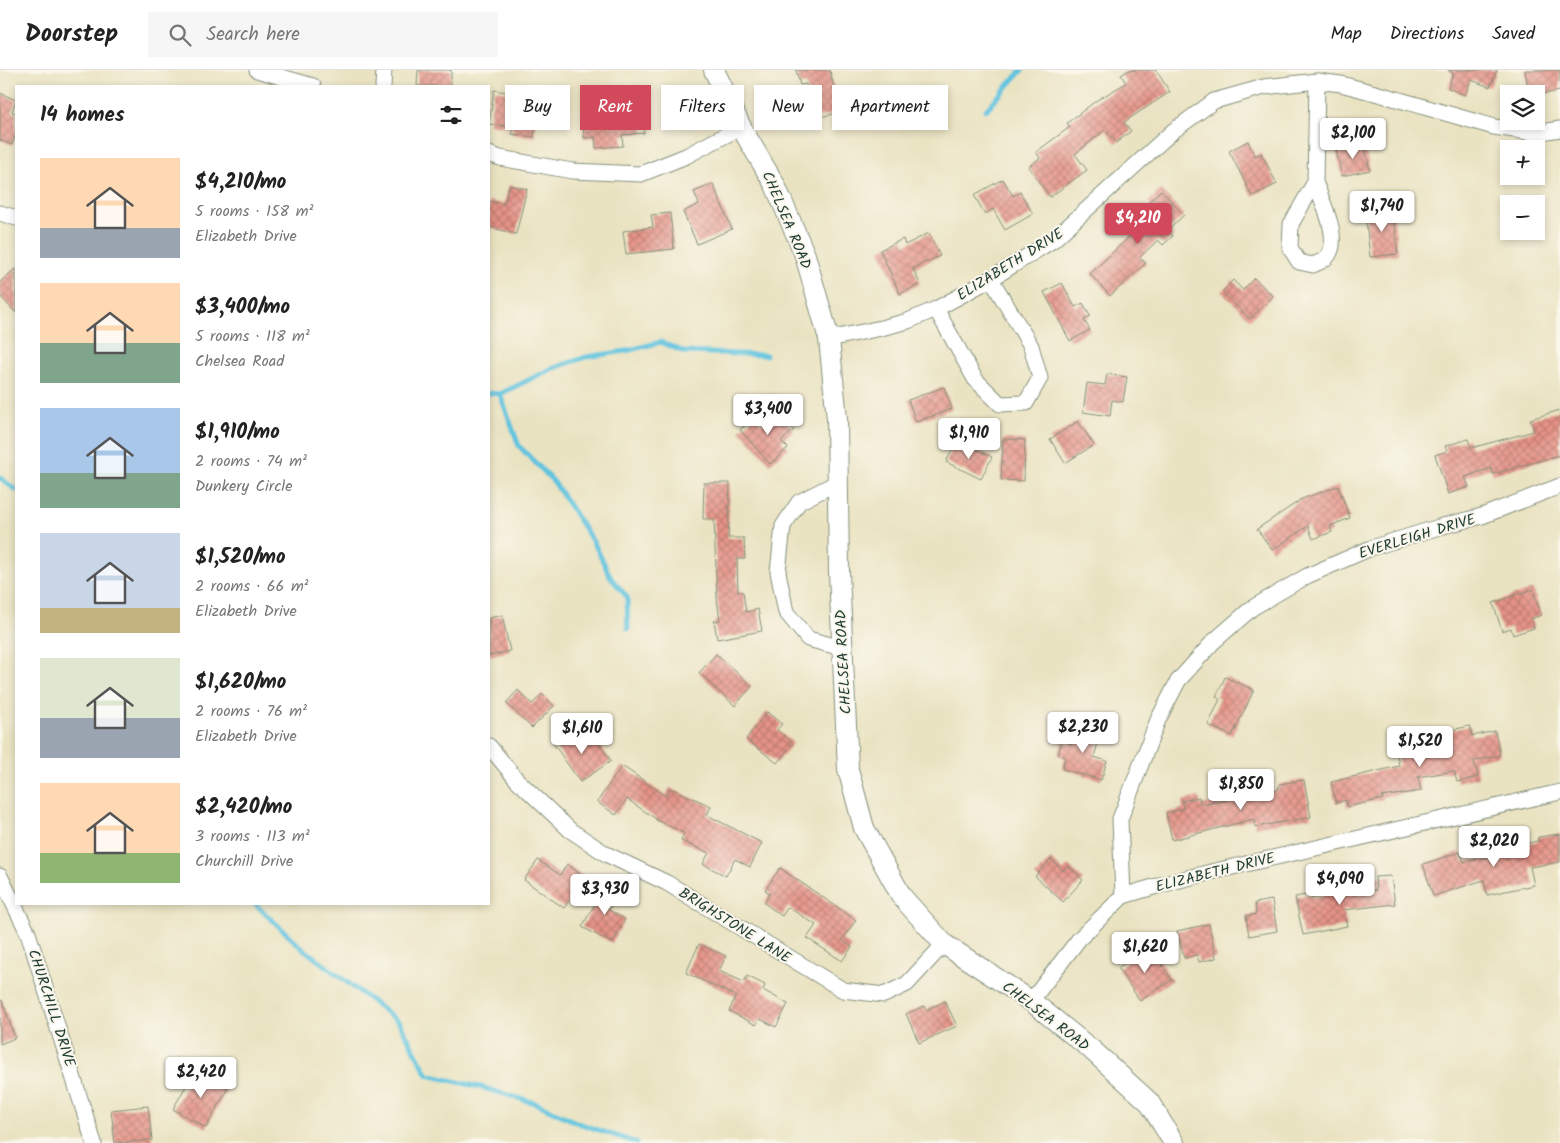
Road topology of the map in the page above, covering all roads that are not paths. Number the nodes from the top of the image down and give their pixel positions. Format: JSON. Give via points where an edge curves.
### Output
{"nodes":[{"id":1,"x":257,"y":70,"type":"edge"},
{"id":2,"x":384,"y":70,"type":"edge"},
{"id":3,"x":714,"y":70,"type":"edge"},
{"id":4,"x":1317,"y":81,"type":"junction"},
{"id":5,"x":309,"y":85,"type":"edge"},
{"id":6,"x":383,"y":85,"type":"edge"},
{"id":7,"x":721,"y":85,"type":"edge"},
{"id":8,"x":1560,"y":129,"type":"edge"},
{"id":9,"x":735,"y":130,"type":"edge"},
{"id":10,"x":743,"y":130,"type":"edge"},
{"id":11,"x":490,"y":154,"type":"edge"},
{"id":12,"x":1315,"y":182,"type":"junction"},
{"id":13,"x":0,"y":212,"type":"edge"},
{"id":14,"x":15,"y":218,"type":"edge"},
{"id":15,"x":991,"y":280,"type":"junction"},
{"id":16,"x":936,"y":309,"type":"junction"},
{"id":17,"x":829,"y":339,"type":"junction"},
{"id":18,"x":838,"y":482,"type":"junction"},
{"id":19,"x":1560,"y":486,"type":"edge"},
{"id":20,"x":842,"y":648,"type":"junction"},
{"id":21,"x":490,"y":747,"type":"edge"},
{"id":22,"x":1560,"y":792,"type":"edge"},
{"id":23,"x":0,"y":876,"type":"edge"},
{"id":24,"x":1123,"y":896,"type":"junction"},
{"id":25,"x":944,"y":944,"type":"junction"},
{"id":26,"x":1031,"y":1001,"type":"junction"},
{"id":27,"x":94,"y":1143,"type":"edge"},
{"id":28,"x":1174,"y":1143,"type":"edge"}],
"edges":[{"from":1,"to":5,"type":"street"},
{"from":2,"to":6,"type":"street"},
{"from":3,"to":7,"type":"street","name":"CHELSEA ROAD"},
{"from":4,"to":8,"type":"street","name":"ELIZABETH DRIVE","via":[[1341,84],[1494,127],[1535,133]]},
{"from":4,"to":12,"type":"street"},
{"from":4,"to":15,"type":"street","name":"ELIZABETH DRIVE","via":[[1264,86],[1214,101],[1174,131],[1054,240]]},
{"from":9,"to":11,"type":"street","via":[[686,156],[640,174],[572,171]]},
{"from":10,"to":17,"type":"street","name":"CHELSEA ROAD","via":[[775,185],[805,255]]},
{"from":12,"to":12,"type":"street","via":[[1291,224],[1290,248],[1298,262],[1313,265],[1327,258],[1334,240]]},
{"from":13,"to":14,"type":"street"},
{"from":15,"to":16,"type":"street","name":"ELIZABETH DRIVE"},
{"from":15,"to":16,"type":"street","via":[[1031,346],[1040,378],[1026,403],[1000,404],[975,379]]},
{"from":16,"to":17,"type":"street","name":"ELIZABETH DRIVE","via":[[908,321]]},
{"from":17,"to":18,"type":"street","name":"CHELSEA ROAD","via":[[837,419]]},
{"from":18,"to":20,"type":"street","name":"CHELSEA ROAD"},
{"from":18,"to":20,"type":"street","via":[[799,502],[793,510],[783,526],[778,572],[786,612],[808,639]]},
{"from":19,"to":24,"type":"street","name":"EVERLEIGH DRIVE","via":[[1482,516],[1362,552],[1308,576],[1252,608],[1213,642],[1178,681],[1158,720],[1120,819]]},
{"from":20,"to":25,"type":"street","name":"CHELSEA ROAD","via":[[848,769],[864,828],[902,897]]},
{"from":21,"to":25,"type":"street","name":"BRIGHSTONE LANE","via":[[517,780],[577,835],[606,854],[667,883],[843,990],[884,995],[907,984]]},
{"from":22,"to":24,"type":"street","name":"ELIZABETH DRIVE","via":[[1211,872]]},
{"from":23,"to":27,"type":"street","name":"CHURCHILL DRIVE","via":[[28,933]]},
{"from":24,"to":26,"type":"street","name":"ELIZABETH DRIVE","via":[[1078,939]]},
{"from":25,"to":26,"type":"street","name":"CHELSEA ROAD"},
{"from":26,"to":28,"type":"street","name":"CHELSEA ROAD","via":[[1150,1102]]}]}
